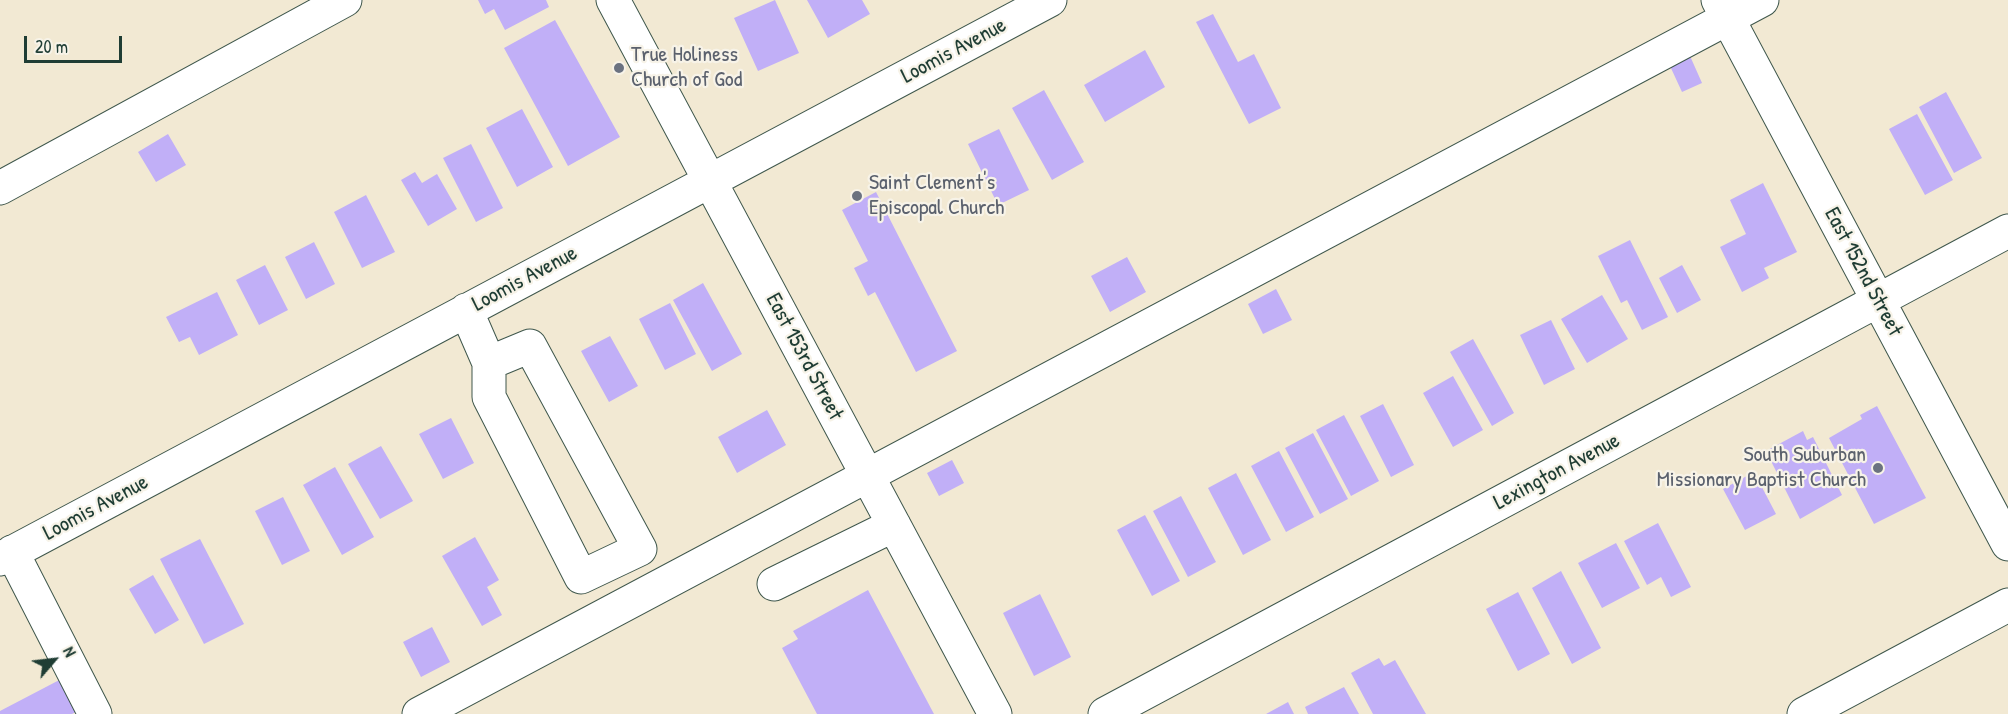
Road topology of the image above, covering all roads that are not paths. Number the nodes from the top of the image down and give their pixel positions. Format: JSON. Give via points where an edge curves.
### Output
{"nodes":[{"id":1,"x":345,"y":0,"type":"edge"},
{"id":2,"x":613,"y":0,"type":"edge"},
{"id":3,"x":1050,"y":0,"type":"edge"},
{"id":4,"x":1762,"y":0,"type":"edge"},
{"id":5,"x":1723,"y":9,"type":"edge"},
{"id":6,"x":710,"y":181,"type":"junction"},
{"id":7,"x":0,"y":188,"type":"edge"},
{"id":8,"x":2008,"y":231,"type":"edge"},
{"id":9,"x":1878,"y":300,"type":"junction"},
{"id":10,"x":466,"y":310,"type":"junction"},
{"id":11,"x":489,"y":363,"type":"junction"},
{"id":12,"x":867,"y":476,"type":"junction"},
{"id":13,"x":894,"y":525,"type":"junction"},
{"id":14,"x":2008,"y":544,"type":"edge"},
{"id":15,"x":6,"y":556,"type":"edge"},
{"id":16,"x":774,"y":584,"type":"dead end"},
{"id":17,"x":2008,"y":605,"type":"edge"},
{"id":18,"x":95,"y":714,"type":"edge"},
{"id":19,"x":419,"y":714,"type":"edge"},
{"id":20,"x":995,"y":714,"type":"edge"},
{"id":21,"x":1105,"y":714,"type":"edge"},
{"id":22,"x":1804,"y":714,"type":"edge"}],
"edges":[{"from":1,"to":7,"type":"street"},
{"from":2,"to":6,"type":"street","name":"East 153rd Street"},
{"from":3,"to":6,"type":"street","name":"Loomis Avenue"},
{"from":4,"to":5,"type":"street"},
{"from":5,"to":9,"type":"street","name":"East 152nd Street"},
{"from":5,"to":12,"type":"street"},
{"from":6,"to":10,"type":"street","name":"Loomis Avenue"},
{"from":6,"to":12,"type":"street","name":"East 153rd Street"},
{"from":8,"to":9,"type":"street","name":"Lexington Avenue"},
{"from":9,"to":14,"type":"street","name":"East 152nd Street"},
{"from":9,"to":21,"type":"street","name":"Lexington Avenue"},
{"from":10,"to":11,"type":"street"},
{"from":10,"to":15,"type":"street","name":"Loomis Avenue"},
{"from":11,"to":11,"type":"street","via":[[489,397],[581,577],[640,549],[530,346]]},
{"from":12,"to":13,"type":"street","name":"East 153rd Street"},
{"from":12,"to":19,"type":"street"},
{"from":13,"to":16,"type":"street"},
{"from":13,"to":20,"type":"street","name":"East 153rd Street"},
{"from":15,"to":18,"type":"street"},
{"from":17,"to":22,"type":"street"}]}
